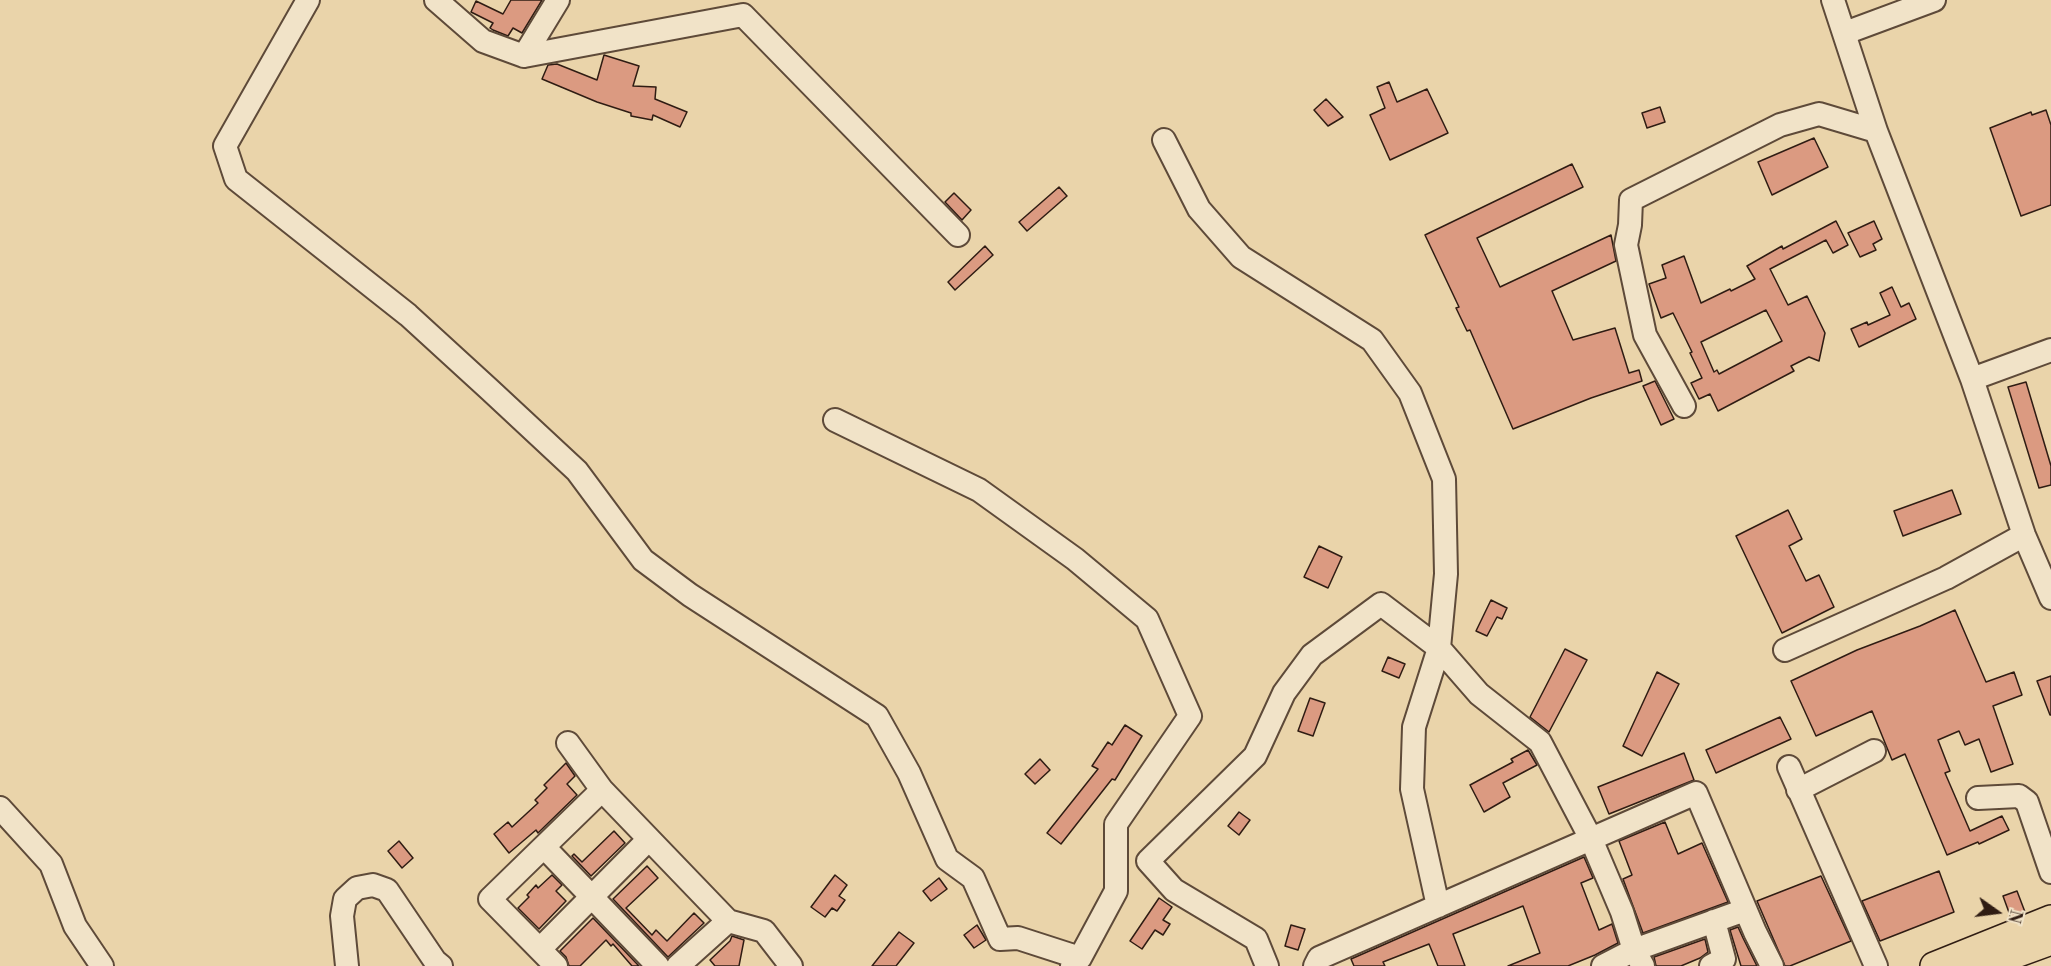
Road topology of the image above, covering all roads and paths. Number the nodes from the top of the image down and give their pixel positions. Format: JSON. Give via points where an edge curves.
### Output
{"nodes":[{"id":1,"x":308,"y":0,"type":"edge"},
{"id":2,"x":436,"y":0,"type":"edge"},
{"id":3,"x":558,"y":0,"type":"edge"},
{"id":4,"x":1833,"y":0,"type":"edge"},
{"id":5,"x":1934,"y":0,"type":"edge"},
{"id":6,"x":736,"y":8,"type":"edge"},
{"id":7,"x":1845,"y":33,"type":"junction"},
{"id":8,"x":524,"y":56,"type":"junction"},
{"id":9,"x":1876,"y":131,"type":"junction"},
{"id":10,"x":1164,"y":140,"type":"dead end"},
{"id":11,"x":958,"y":235,"type":"dead end"},
{"id":12,"x":2051,"y":350,"type":"edge"},
{"id":13,"x":1972,"y":379,"type":"junction"},
{"id":14,"x":1684,"y":406,"type":"dead end"},
{"id":15,"x":835,"y":420,"type":"dead end"},
{"id":16,"x":2024,"y":535,"type":"junction"},
{"id":17,"x":2051,"y":598,"type":"edge"},
{"id":18,"x":1439,"y":648,"type":"junction"},
{"id":19,"x":1785,"y":650,"type":"dead end"},
{"id":20,"x":568,"y":743,"type":"dead end"},
{"id":21,"x":1874,"y":751,"type":"dead end"},
{"id":22,"x":1789,"y":767,"type":"dead end"},
{"id":23,"x":602,"y":790,"type":"junction"},
{"id":24,"x":1798,"y":790,"type":"junction"},
{"id":25,"x":1978,"y":798,"type":"dead end"},
{"id":26,"x":0,"y":808,"type":"edge"},
{"id":27,"x":649,"y":839,"type":"junction"},
{"id":28,"x":1592,"y":839,"type":"junction"},
{"id":29,"x":544,"y":847,"type":"junction"},
{"id":30,"x":2051,"y":872,"type":"edge"},
{"id":31,"x":591,"y":897,"type":"junction"},
{"id":32,"x":1438,"y":906,"type":"junction"},
{"id":33,"x":1746,"y":910,"type":"junction"},
{"id":34,"x":2051,"y":919,"type":"edge"},
{"id":35,"x":728,"y":921,"type":"junction"},
{"id":36,"x":1714,"y":921,"type":"junction"},
{"id":37,"x":2051,"y":941,"type":"edge"},
{"id":38,"x":540,"y":949,"type":"junction"},
{"id":39,"x":1638,"y":958,"type":"edge"},
{"id":40,"x":1076,"y":962,"type":"edge"},
{"id":41,"x":102,"y":966,"type":"edge"},
{"id":42,"x":347,"y":966,"type":"edge"},
{"id":43,"x":441,"y":966,"type":"edge"},
{"id":44,"x":556,"y":966,"type":"edge"},
{"id":45,"x":658,"y":966,"type":"edge"},
{"id":46,"x":678,"y":966,"type":"edge"},
{"id":47,"x":791,"y":966,"type":"edge"},
{"id":48,"x":1267,"y":966,"type":"edge"},
{"id":49,"x":1315,"y":966,"type":"edge"},
{"id":50,"x":1603,"y":966,"type":"edge"},
{"id":51,"x":1711,"y":966,"type":"edge"},
{"id":52,"x":1772,"y":966,"type":"edge"},
{"id":53,"x":1876,"y":966,"type":"edge"},
{"id":54,"x":1934,"y":966,"type":"edge"},
{"id":55,"x":1983,"y":966,"type":"edge"}],
"edges":[{"from":1,"to":40,"type":"street","via":[[225,146],[236,179],[408,315],[516,414],[577,471],[644,560],[690,595],[877,716],[909,773],[947,859],[973,878],[1000,939],[1018,938]]},
{"from":2,"to":8,"type":"street","via":[[483,41]]},
{"from":3,"to":8,"type":"street"},
{"from":4,"to":7,"type":"street"},
{"from":5,"to":7,"type":"street"},
{"from":6,"to":8,"type":"street"},
{"from":6,"to":11,"type":"street"},
{"from":7,"to":9,"type":"street"},
{"from":9,"to":13,"type":"street"},
{"from":9,"to":14,"type":"street","via":[[1819,114],[1780,125],[1631,200],[1626,245],[1645,335]]},
{"from":10,"to":18,"type":"street","via":[[1199,209],[1241,257],[1372,340],[1410,393],[1444,479],[1446,574]]},
{"from":12,"to":13,"type":"street"},
{"from":13,"to":16,"type":"street"},
{"from":15,"to":40,"type":"street","via":[[979,489],[1075,559],[1148,619],[1190,716],[1116,824],[1116,891]]},
{"from":16,"to":17,"type":"street"},
{"from":16,"to":19,"type":"street","via":[[1946,578]]},
{"from":18,"to":28,"type":"street","via":[[1479,694],[1540,742]]},
{"from":18,"to":32,"type":"street","via":[[1414,727],[1412,789]]},
{"from":18,"to":48,"type":"street","via":[[1381,603],[1312,655],[1284,693],[1255,756],[1148,861],[1174,890],[1256,939]]},
{"from":20,"to":23,"type":"street"},
{"from":21,"to":24,"type":"street"},
{"from":22,"to":24,"type":"street"},
{"from":23,"to":27,"type":"street"},
{"from":23,"to":29,"type":"street"},
{"from":24,"to":53,"type":"street"},
{"from":25,"to":30,"type":"street","via":[[2019,796],[2027,802]]},
{"from":26,"to":41,"type":"street","via":[[51,864],[75,926]]},
{"from":27,"to":31,"type":"street"},
{"from":27,"to":35,"type":"street"},
{"from":28,"to":32,"type":"street"},
{"from":28,"to":33,"type":"street","via":[[1696,793]]},
{"from":28,"to":39,"type":"street"},
{"from":29,"to":31,"type":"street"},
{"from":29,"to":38,"type":"street","via":[[490,899]]},
{"from":31,"to":38,"type":"street"},
{"from":31,"to":45,"type":"street"},
{"from":32,"to":49,"type":"street","via":[[1319,958]]},
{"from":33,"to":36,"type":"street"},
{"from":33,"to":52,"type":"street"},
{"from":34,"to":54,"type":"main road"},
{"from":35,"to":46,"type":"street"},
{"from":35,"to":47,"type":"street","via":[[764,931]]},
{"from":36,"to":39,"type":"street"},
{"from":36,"to":51,"type":"street","via":[[1724,959]]},
{"from":37,"to":55,"type":"main road"},
{"from":38,"to":44,"type":"street"},
{"from":39,"to":50,"type":"street"},
{"from":42,"to":43,"type":"street","via":[[342,916],[345,899],[357,888],[373,885],[387,890]]}]}
